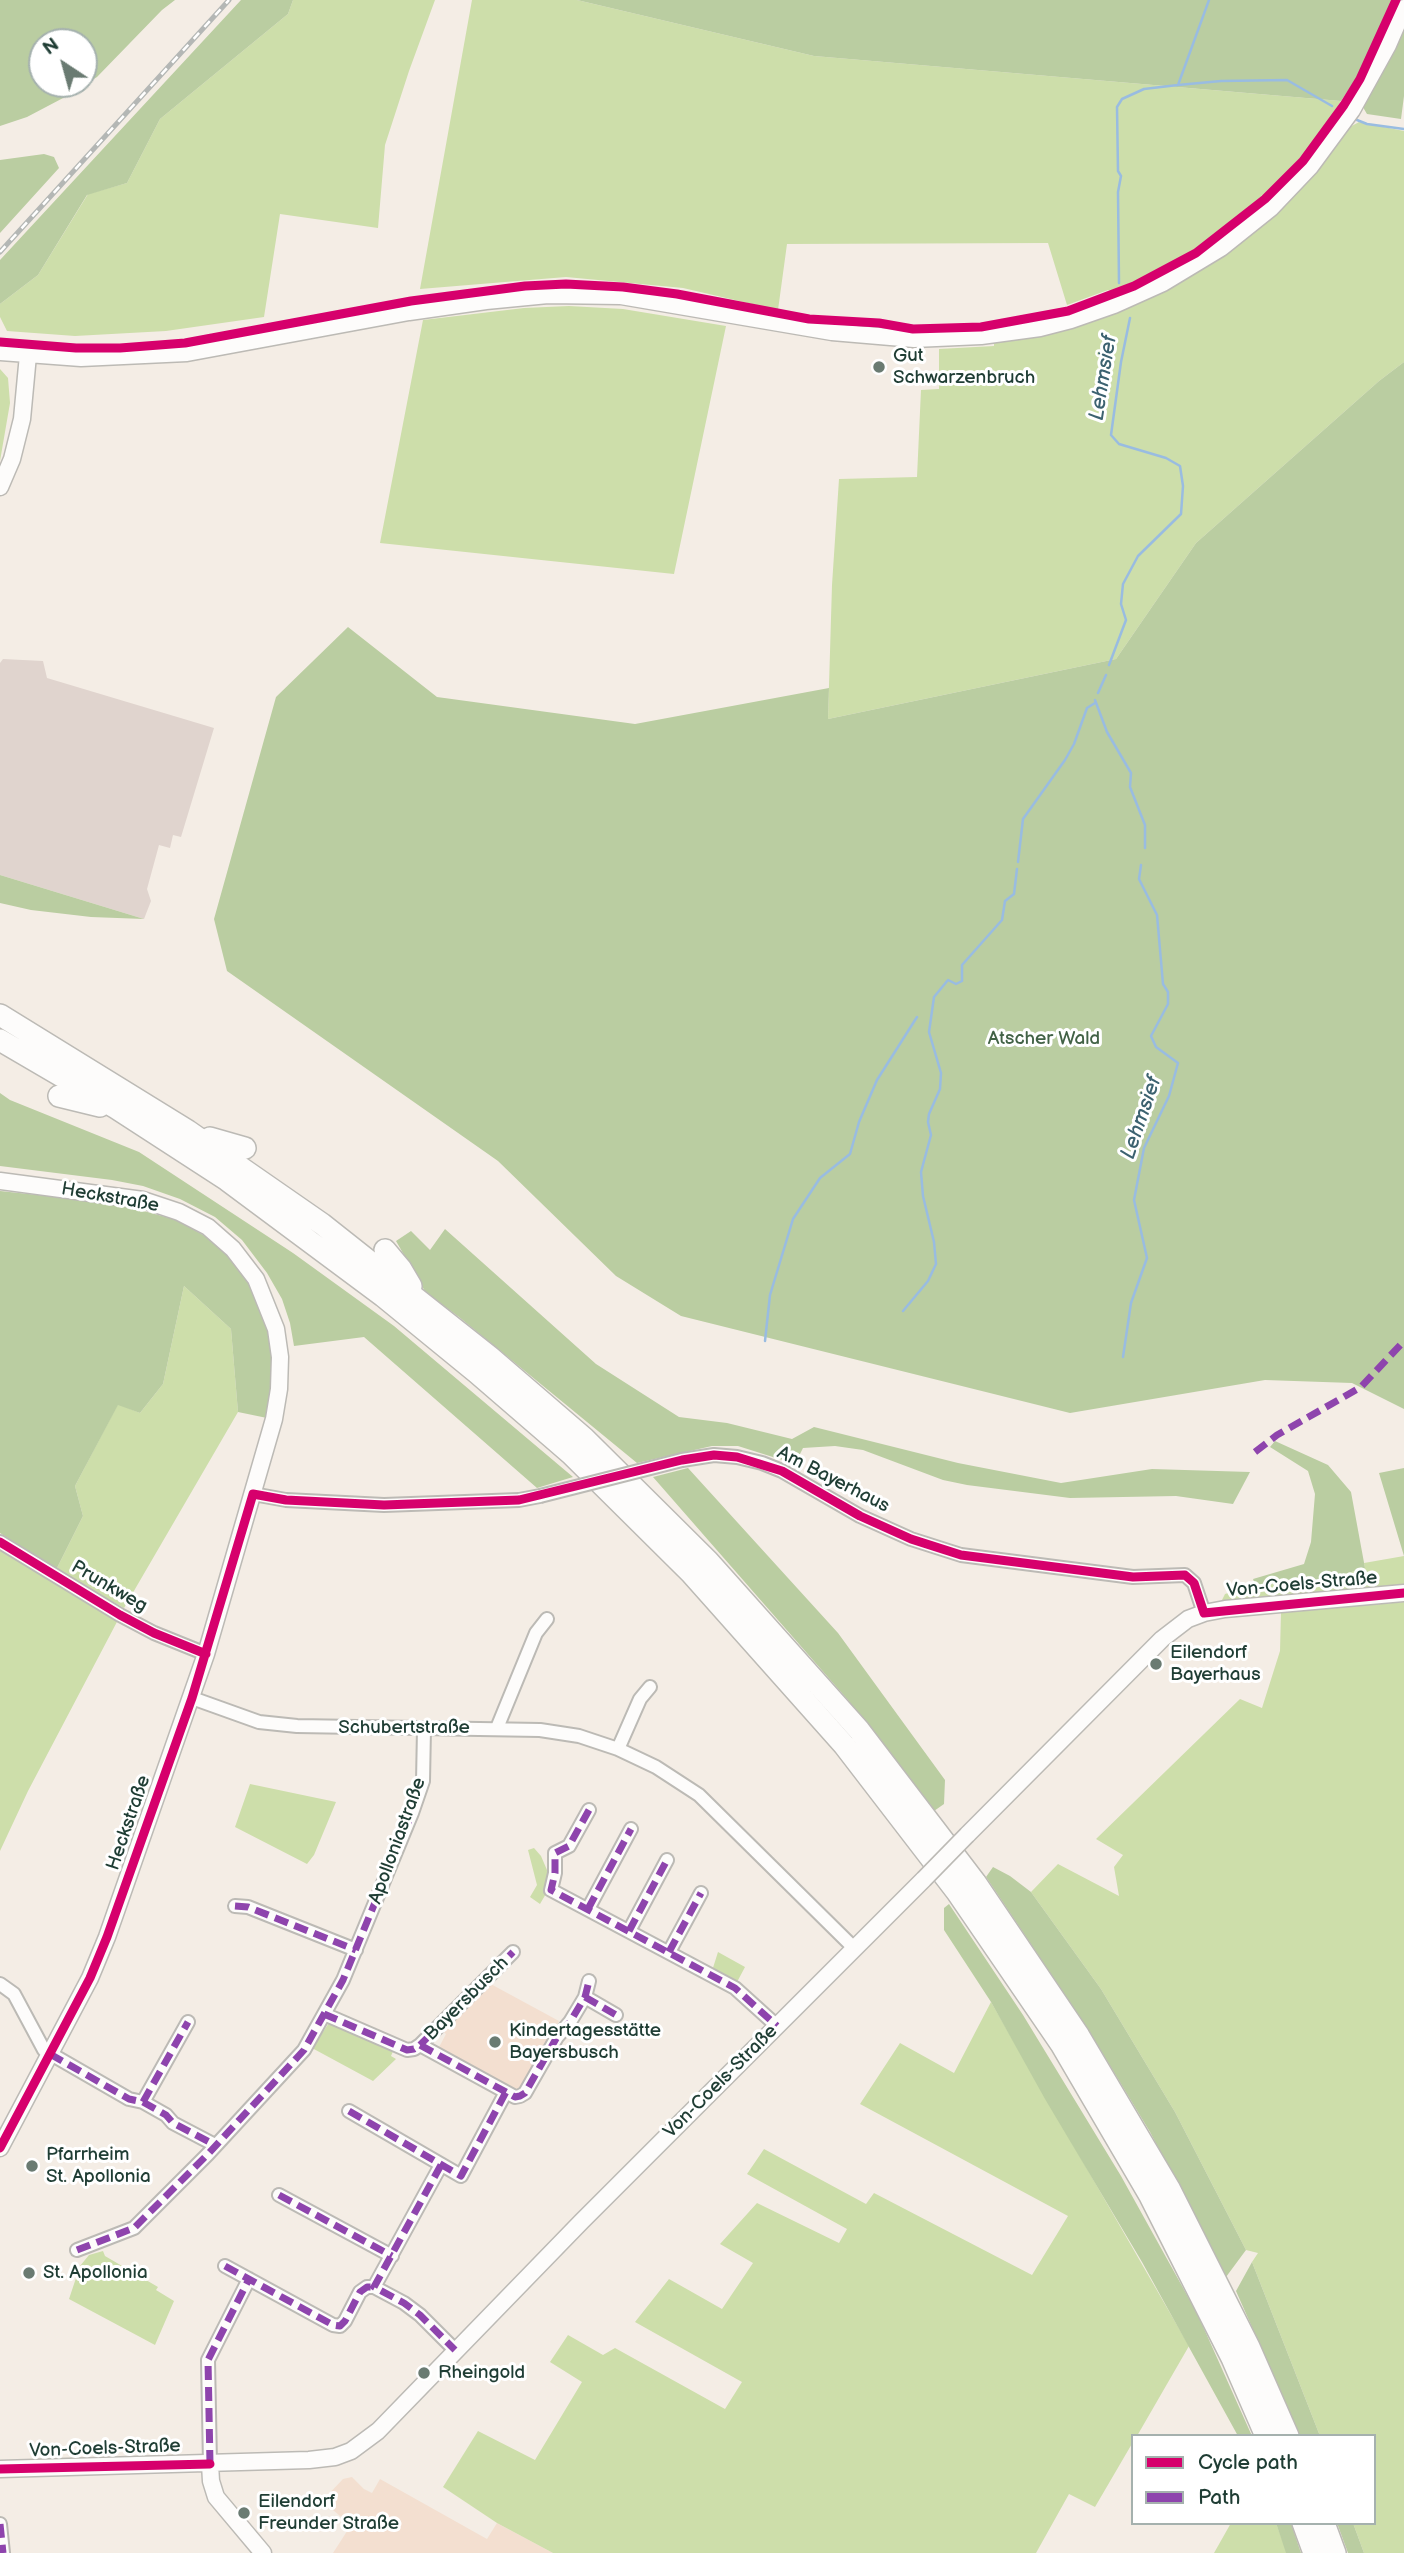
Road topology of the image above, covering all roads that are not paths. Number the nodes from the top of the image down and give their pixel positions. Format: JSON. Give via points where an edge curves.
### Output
{"nodes":[{"id":1,"x":1404,"y":8,"type":"edge"},
{"id":2,"x":0,"y":352,"type":"edge"},
{"id":3,"x":29,"y":355,"type":"junction"},
{"id":4,"x":0,"y":487,"type":"edge"},
{"id":5,"x":0,"y":1015,"type":"edge"},
{"id":6,"x":0,"y":1040,"type":"edge"},
{"id":7,"x":59,"y":1096,"type":"dead end"},
{"id":8,"x":116,"y":1108,"type":"junction"},
{"id":9,"x":188,"y":1131,"type":"junction"},
{"id":10,"x":244,"y":1148,"type":"dead end"},
{"id":11,"x":0,"y":1181,"type":"edge"},
{"id":12,"x":385,"y":1250,"type":"dead end"},
{"id":13,"x":419,"y":1300,"type":"junction"},
{"id":14,"x":253,"y":1494,"type":"junction"},
{"id":15,"x":0,"y":1542,"type":"edge"},
{"id":16,"x":1404,"y":1593,"type":"edge"},
{"id":17,"x":1204,"y":1613,"type":"junction"},
{"id":18,"x":547,"y":1619,"type":"dead end"},
{"id":19,"x":206,"y":1654,"type":"junction"},
{"id":20,"x":650,"y":1686,"type":"dead end"},
{"id":21,"x":192,"y":1698,"type":"junction"},
{"id":22,"x":497,"y":1728,"type":"junction"},
{"id":23,"x":424,"y":1729,"type":"junction"},
{"id":24,"x":618,"y":1749,"type":"junction"},
{"id":25,"x":589,"y":1810,"type":"dead end"},
{"id":26,"x":631,"y":1829,"type":"dead end"},
{"id":27,"x":667,"y":1860,"type":"dead end"},
{"id":28,"x":701,"y":1893,"type":"dead end"},
{"id":29,"x":235,"y":1906,"type":"dead end"},
{"id":30,"x":587,"y":1909,"type":"junction"},
{"id":31,"x":629,"y":1931,"type":"junction"},
{"id":32,"x":854,"y":1948,"type":"junction"},
{"id":33,"x":356,"y":1950,"type":"junction"},
{"id":34,"x":513,"y":1952,"type":"dead end"},
{"id":35,"x":669,"y":1952,"type":"junction"},
{"id":36,"x":589,"y":1981,"type":"dead end"},
{"id":37,"x":0,"y":1984,"type":"edge"},
{"id":38,"x":584,"y":1997,"type":"junction"},
{"id":39,"x":324,"y":2014,"type":"junction"},
{"id":40,"x":616,"y":2015,"type":"dead end"},
{"id":41,"x":188,"y":2022,"type":"dead end"},
{"id":42,"x":777,"y":2026,"type":"junction"},
{"id":43,"x":420,"y":2045,"type":"junction"},
{"id":44,"x":50,"y":2054,"type":"junction"},
{"id":45,"x":506,"y":2092,"type":"junction"},
{"id":46,"x":143,"y":2102,"type":"junction"},
{"id":47,"x":349,"y":2112,"type":"dead end"},
{"id":48,"x":215,"y":2145,"type":"junction"},
{"id":49,"x":0,"y":2148,"type":"edge"},
{"id":50,"x":441,"y":2165,"type":"junction"},
{"id":51,"x":279,"y":2195,"type":"dead end"},
{"id":52,"x":76,"y":2250,"type":"dead end"},
{"id":53,"x":392,"y":2256,"type":"junction"},
{"id":54,"x":225,"y":2266,"type":"dead end"},
{"id":55,"x":249,"y":2279,"type":"junction"},
{"id":56,"x":374,"y":2287,"type":"junction"},
{"id":57,"x":455,"y":2350,"type":"junction"},
{"id":58,"x":1265,"y":2434,"type":"edge"},
{"id":59,"x":1287,"y":2434,"type":"edge"},
{"id":60,"x":210,"y":2464,"type":"junction"},
{"id":61,"x":0,"y":2469,"type":"edge"},
{"id":62,"x":0,"y":2524,"type":"edge"},
{"id":63,"x":1304,"y":2525,"type":"edge"},
{"id":64,"x":1325,"y":2525,"type":"edge"},
{"id":65,"x":3,"y":2553,"type":"edge"},
{"id":66,"x":263,"y":2553,"type":"edge"},
{"id":67,"x":1314,"y":2553,"type":"edge"},
{"id":68,"x":1335,"y":2553,"type":"edge"}],
"edges":[{"from":1,"to":3,"type":"main road","via":[[1352,110],[1316,160],[1271,208],[1192,267],[1137,296],[1071,320],[981,336],[914,339],[832,332],[621,296],[548,295],[409,312],[187,353],[81,358]]},
{"from":2,"to":3,"type":"main road"},
{"from":3,"to":4,"type":"main road","via":[[22,419]]},
{"from":5,"to":9,"type":"highway"},
{"from":6,"to":8,"type":"highway"},
{"from":7,"to":8,"type":"highway"},
{"from":8,"to":58,"type":"highway","via":[[309,1240],[407,1315],[570,1454],[691,1573],[844,1745],[957,1892],[1061,2044],[1150,2196]]},
{"from":9,"to":10,"type":"highway"},
{"from":9,"to":13,"type":"highway","via":[[323,1224]]},
{"from":11,"to":14,"type":"main road","name":"Heckstraße","via":[[143,1200],[208,1227],[233,1249],[267,1302],[280,1357],[275,1419]]},
{"from":12,"to":13,"type":"highway"},
{"from":13,"to":59,"type":"highway","via":[[584,1438],[708,1562],[876,1752],[975,1882],[1079,2036],[1169,2188]]},
{"from":14,"to":17,"type":"street","name":"Am Bayerhaus","bridge":true,"via":[[384,1505],[519,1500],[714,1455],[782,1471],[860,1516],[961,1555],[1133,1577],[1185,1575],[1194,1583]]},
{"from":14,"to":19,"type":"main road","name":"Heckstraße"},
{"from":15,"to":19,"type":"street","name":"Prunkweg","via":[[120,1615]]},
{"from":16,"to":17,"type":"main road","name":"Von-Coels-Straße"},
{"from":17,"to":32,"type":"main road","name":"Von-Coels-Straße","bridge":true,"via":[[1162,1639]]},
{"from":18,"to":22,"type":"street","via":[[536,1633]]},
{"from":19,"to":21,"type":"main road","name":"Heckstraße"},
{"from":20,"to":24,"type":"street"},
{"from":21,"to":23,"type":"street","name":"Schubertstraße","via":[[260,1722]]},
{"from":21,"to":44,"type":"main road","name":"Heckstraße","via":[[107,1937]]},
{"from":22,"to":23,"type":"street","name":"Schubertstraße"},
{"from":22,"to":24,"type":"street","name":"Schubertstraße","via":[[553,1732]]},
{"from":23,"to":33,"type":"street","name":"Apolloniastraße","via":[[423,1781]]},
{"from":24,"to":32,"type":"street","name":"Schubertstraße","via":[[699,1795]]},
{"from":25,"to":30,"type":"street","via":[[569,1846],[555,1853],[551,1889]]},
{"from":26,"to":30,"type":"street"},
{"from":27,"to":31,"type":"street"},
{"from":28,"to":35,"type":"street"},
{"from":29,"to":33,"type":"street","via":[[248,1907]]},
{"from":30,"to":31,"type":"street"},
{"from":31,"to":35,"type":"street"},
{"from":32,"to":42,"type":"main road","name":"Von-Coels-Straße"},
{"from":33,"to":39,"type":"street","name":"Apolloniastraße"},
{"from":34,"to":43,"type":"street","name":"Bayersbusch"},
{"from":35,"to":42,"type":"street","via":[[735,1988]]},
{"from":36,"to":38,"type":"street"},
{"from":37,"to":44,"type":"street","via":[[14,1994]]},
{"from":38,"to":40,"type":"street"},
{"from":38,"to":45,"type":"street","via":[[525,2093],[515,2097]]},
{"from":39,"to":43,"type":"street","via":[[407,2050]]},
{"from":39,"to":48,"type":"street","name":"Apolloniastraße","via":[[304,2050]]},
{"from":41,"to":46,"type":"street"},
{"from":42,"to":57,"type":"main road","name":"Von-Coels-Straße"},
{"from":43,"to":45,"type":"street"},
{"from":44,"to":46,"type":"street","via":[[129,2099]]},
{"from":44,"to":49,"type":"main road","name":"Heckstraße"},
{"from":45,"to":50,"type":"street","via":[[461,2176]]},
{"from":46,"to":48,"type":"street"},
{"from":47,"to":50,"type":"street"},
{"from":48,"to":52,"type":"street","name":"Apolloniastraße","via":[[134,2228]]},
{"from":50,"to":53,"type":"street"},
{"from":51,"to":53,"type":"street"},
{"from":53,"to":56,"type":"street"},
{"from":54,"to":55,"type":"street"},
{"from":55,"to":56,"type":"street","via":[[340,2326],[360,2292]]},
{"from":55,"to":60,"type":"street","via":[[208,2360]]},
{"from":56,"to":57,"type":"street","via":[[420,2315]]},
{"from":57,"to":60,"type":"main road","name":"Von-Coels-Straße","via":[[378,2431],[351,2451],[323,2459]]},
{"from":60,"to":61,"type":"main road","name":"Von-Coels-Straße"},
{"from":60,"to":66,"type":"main road","via":[[216,2497]]},
{"from":62,"to":65,"type":"street"},
{"from":63,"to":67,"type":"highway"},
{"from":64,"to":68,"type":"highway"}]}
